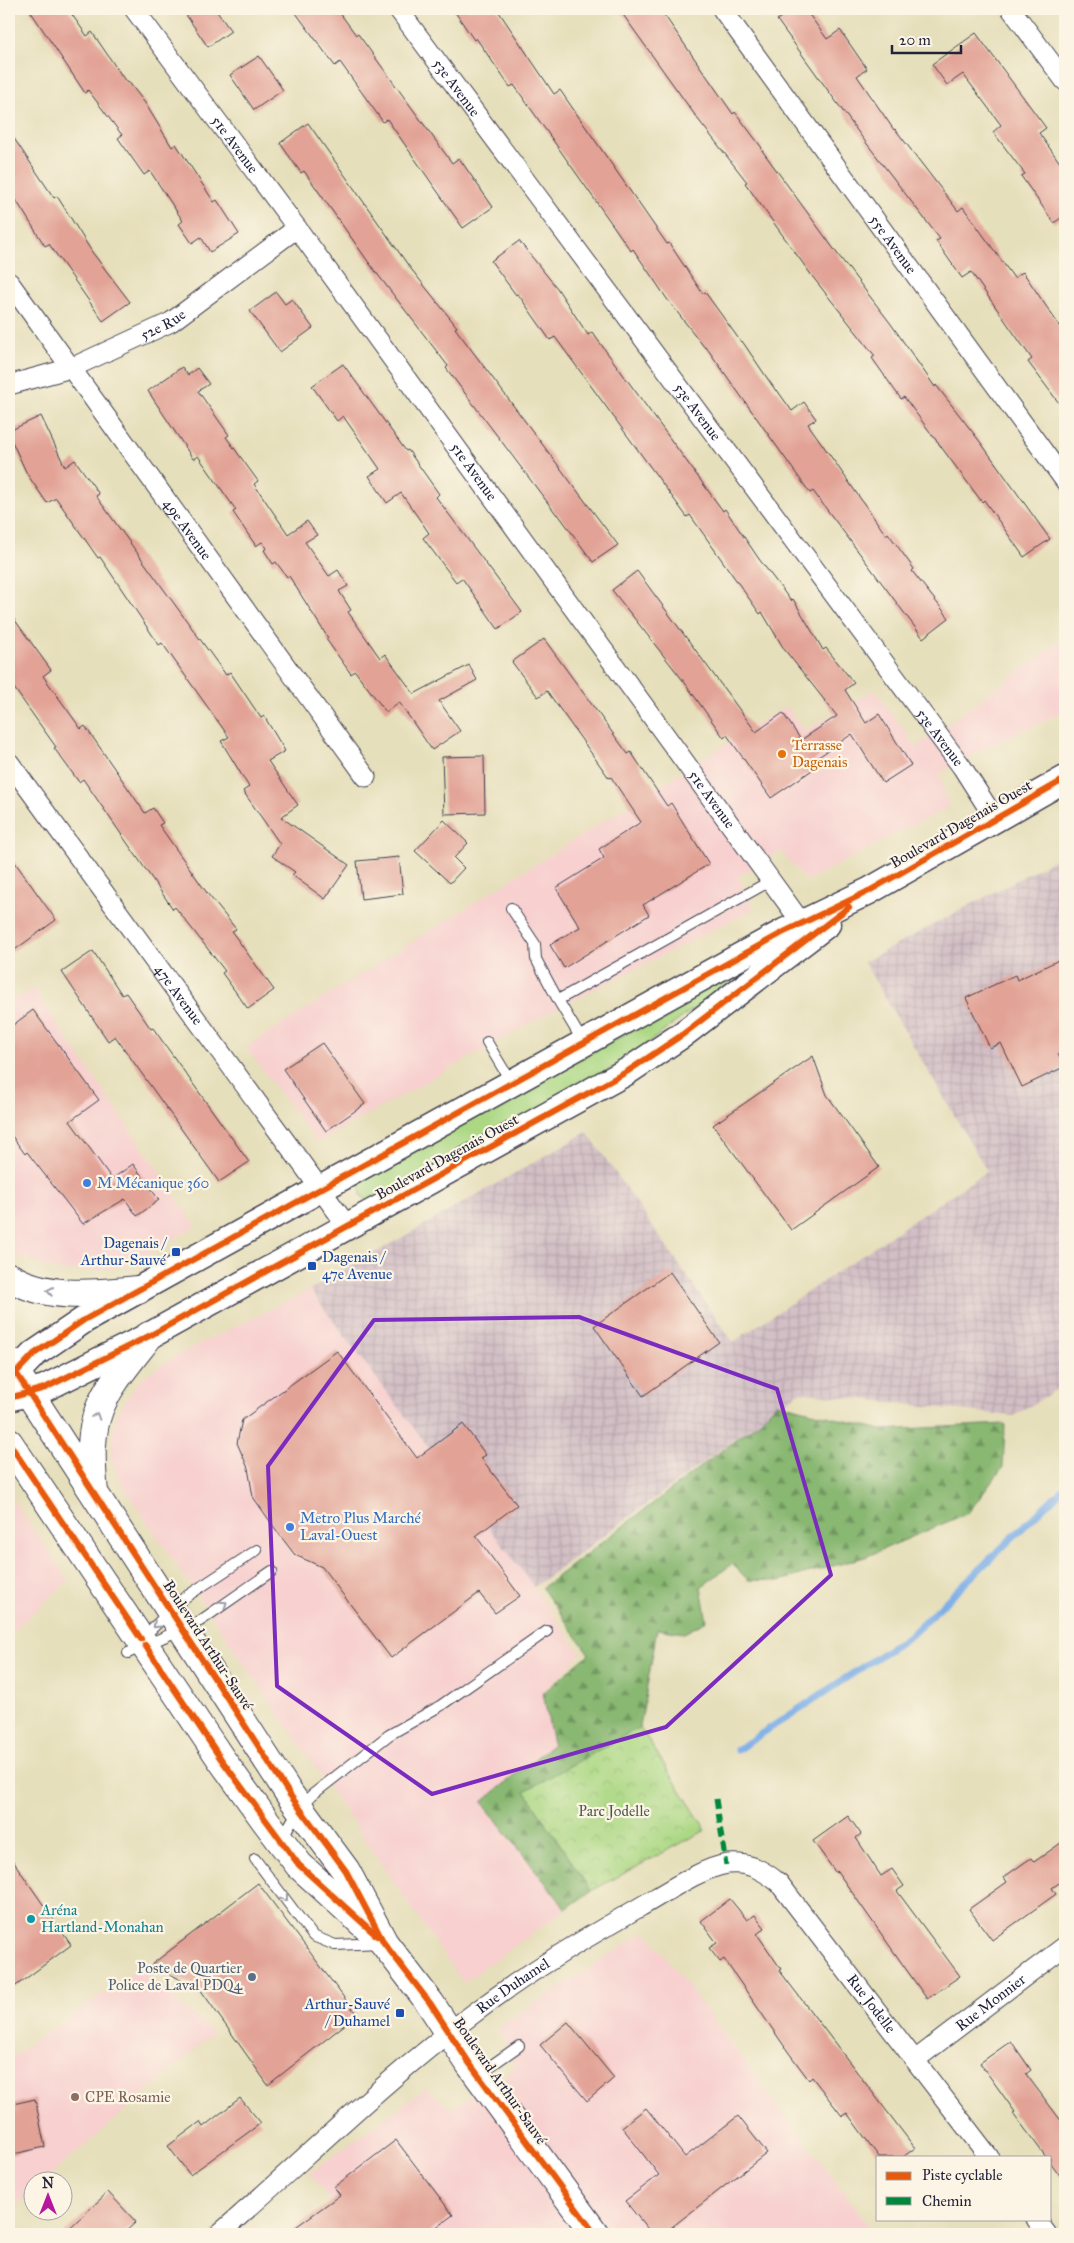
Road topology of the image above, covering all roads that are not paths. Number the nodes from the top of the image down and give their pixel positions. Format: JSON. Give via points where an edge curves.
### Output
{"nodes":[{"id":1,"x":134,"y":9,"type":"edge"},
{"id":2,"x":398,"y":9,"type":"edge"},
{"id":3,"x":722,"y":9,"type":"edge"},
{"id":4,"x":1012,"y":9,"type":"edge"},
{"id":5,"x":1065,"y":81,"type":"edge"},
{"id":6,"x":297,"y":228,"type":"junction"},
{"id":7,"x":9,"y":282,"type":"edge"},
{"id":8,"x":71,"y":368,"type":"junction"},
{"id":9,"x":9,"y":385,"type":"edge"},
{"id":10,"x":1065,"y":481,"type":"edge"},
{"id":11,"x":9,"y":762,"type":"edge"},
{"id":12,"x":366,"y":777,"type":"dead end"},
{"id":13,"x":1065,"y":779,"type":"edge"},
{"id":14,"x":995,"y":819,"type":"junction"},
{"id":15,"x":772,"y":880,"type":"junction"},
{"id":16,"x":511,"y":908,"type":"dead end"},
{"id":17,"x":807,"y":930,"type":"junction"},
{"id":18,"x":558,"y":1000,"type":"junction"},
{"id":19,"x":487,"y":1042,"type":"dead end"},
{"id":20,"x":583,"y":1043,"type":"junction"},
{"id":21,"x":512,"y":1082,"type":"junction"},
{"id":22,"x":321,"y":1188,"type":"junction"},
{"id":23,"x":348,"y":1227,"type":"junction"},
{"id":24,"x":9,"y":1277,"type":"edge"},
{"id":25,"x":138,"y":1290,"type":"junction"},
{"id":26,"x":150,"y":1336,"type":"junction"},
{"id":27,"x":14,"y":1381,"type":"edge"},
{"id":28,"x":9,"y":1443,"type":"edge"},
{"id":29,"x":95,"y":1496,"type":"junction"},
{"id":30,"x":257,"y":1550,"type":"dead end"},
{"id":31,"x":272,"y":1572,"type":"dead end"},
{"id":32,"x":176,"y":1620,"type":"junction"},
{"id":33,"x":547,"y":1631,"type":"dead end"},
{"id":34,"x":143,"y":1642,"type":"junction"},
{"id":35,"x":300,"y":1808,"type":"junction"},
{"id":36,"x":280,"y":1840,"type":"junction"},
{"id":37,"x":255,"y":1859,"type":"dead end"},
{"id":38,"x":744,"y":1864,"type":"joint"},
{"id":39,"x":384,"y":1942,"type":"junction"},
{"id":40,"x":1065,"y":1946,"type":"edge"},
{"id":41,"x":449,"y":2032,"type":"junction"},
{"id":42,"x":519,"y":2046,"type":"dead end"},
{"id":43,"x":915,"y":2060,"type":"junction"},
{"id":44,"x":478,"y":2075,"type":"junction"},
{"id":45,"x":988,"y":2156,"type":"edge"},
{"id":46,"x":1037,"y":2220,"type":"edge"},
{"id":47,"x":220,"y":2234,"type":"edge"},
{"id":48,"x":596,"y":2234,"type":"edge"},
{"id":49,"x":1047,"y":2234,"type":"edge"}],
"edges":[{"from":1,"to":6,"type":"street","name":"51e Avenue"},
{"from":2,"to":14,"type":"street","name":"53e Avenue","via":[[962,767]]},
{"from":3,"to":10,"type":"street","name":"55e Avenue"},
{"from":4,"to":5,"type":"street"},
{"from":6,"to":8,"type":"street","name":"52e Rue","via":[[171,322]]},
{"from":6,"to":15,"type":"street","name":"51e Avenue"},
{"from":7,"to":8,"type":"street","name":"49e Avenue"},
{"from":8,"to":9,"type":"street","name":"52e Rue"},
{"from":8,"to":12,"type":"street","name":"49e Avenue"},
{"from":11,"to":22,"type":"street","name":"47e Avenue"},
{"from":13,"to":14,"type":"main road","name":"Boulevard Dagenais Ouest"},
{"from":14,"to":17,"type":"main road","name":"Boulevard Dagenais Ouest"},
{"from":15,"to":17,"type":"street","name":"51e Avenue"},
{"from":15,"to":18,"type":"lane"},
{"from":16,"to":18,"type":"lane","via":[[535,944],[536,959]]},
{"from":17,"to":20,"type":"main road","name":"Boulevard Dagenais Ouest"},
{"from":17,"to":23,"type":"main road","name":"Boulevard Dagenais Ouest","via":[[661,1050]]},
{"from":18,"to":20,"type":"lane"},
{"from":19,"to":21,"type":"lane"},
{"from":20,"to":21,"type":"main road","name":"Boulevard Dagenais Ouest"},
{"from":21,"to":22,"type":"main road","name":"Boulevard Dagenais Ouest"},
{"from":22,"to":23,"type":"street","name":"47e Avenue"},
{"from":22,"to":25,"type":"main road","name":"Boulevard Dagenais Ouest"},
{"from":23,"to":26,"type":"main road","name":"Boulevard Dagenais Ouest"},
{"from":25,"to":24,"type":"main road","one_way":true,"via":[[63,1293],[26,1285]]},
{"from":25,"to":27,"type":"main road","name":"Boulevard Dagenais Ouest","via":[[53,1340],[28,1360]]},
{"from":26,"to":27,"type":"main road","name":"Boulevard Dagenais Ouest","via":[[63,1380]]},
{"from":29,"to":26,"type":"main road","one_way":true,"via":[[90,1452],[94,1418],[107,1392]]},
{"from":27,"to":29,"type":"main road","name":"Boulevard Arthur-Sauvé"},
{"from":28,"to":34,"type":"main road","name":"Boulevard Arthur-Sauvé"},
{"from":29,"to":32,"type":"main road","name":"Boulevard Arthur-Sauvé"},
{"from":30,"to":32,"type":"lane","via":[[184,1598]]},
{"from":32,"to":31,"type":"lane","one_way":true,"via":[[200,1621]]},
{"from":32,"to":34,"type":"lane","one_way":true},
{"from":32,"to":34,"type":"lane"},
{"from":32,"to":35,"type":"main road","name":"Boulevard Arthur-Sauvé"},
{"from":33,"to":35,"type":"lane","via":[[440,1706],[389,1736],[312,1795]]},
{"from":34,"to":36,"type":"main road","name":"Boulevard Arthur-Sauvé"},
{"from":35,"to":36,"type":"lane"},
{"from":35,"to":39,"type":"main road","name":"Boulevard Arthur-Sauvé","via":[[346,1872]]},
{"from":36,"to":39,"type":"main road","name":"Boulevard Arthur-Sauvé","via":[[299,1865]]},
{"from":37,"to":39,"type":"lane","one_way":true,"via":[[313,1936],[341,1945]]},
{"from":38,"to":41,"type":"street","name":"Rue Duhamel","via":[[714,1868],[596,1932],[508,1988]]},
{"from":38,"to":43,"type":"street","name":"Rue Jodelle","via":[[757,1868],[779,1883]]},
{"from":39,"to":41,"type":"main road","name":"Boulevard Arthur-Sauvé"},
{"from":40,"to":43,"type":"street","name":"Rue Monnier"},
{"from":41,"to":44,"type":"main road","name":"Boulevard Arthur-Sauvé"},
{"from":41,"to":47,"type":"street","name":"Rue Duhamel"},
{"from":42,"to":44,"type":"lane"},
{"from":43,"to":45,"type":"street","name":"Rue Jodelle"},
{"from":44,"to":48,"type":"main road","name":"Boulevard Arthur-Sauvé"},
{"from":46,"to":49,"type":"street"}]}
